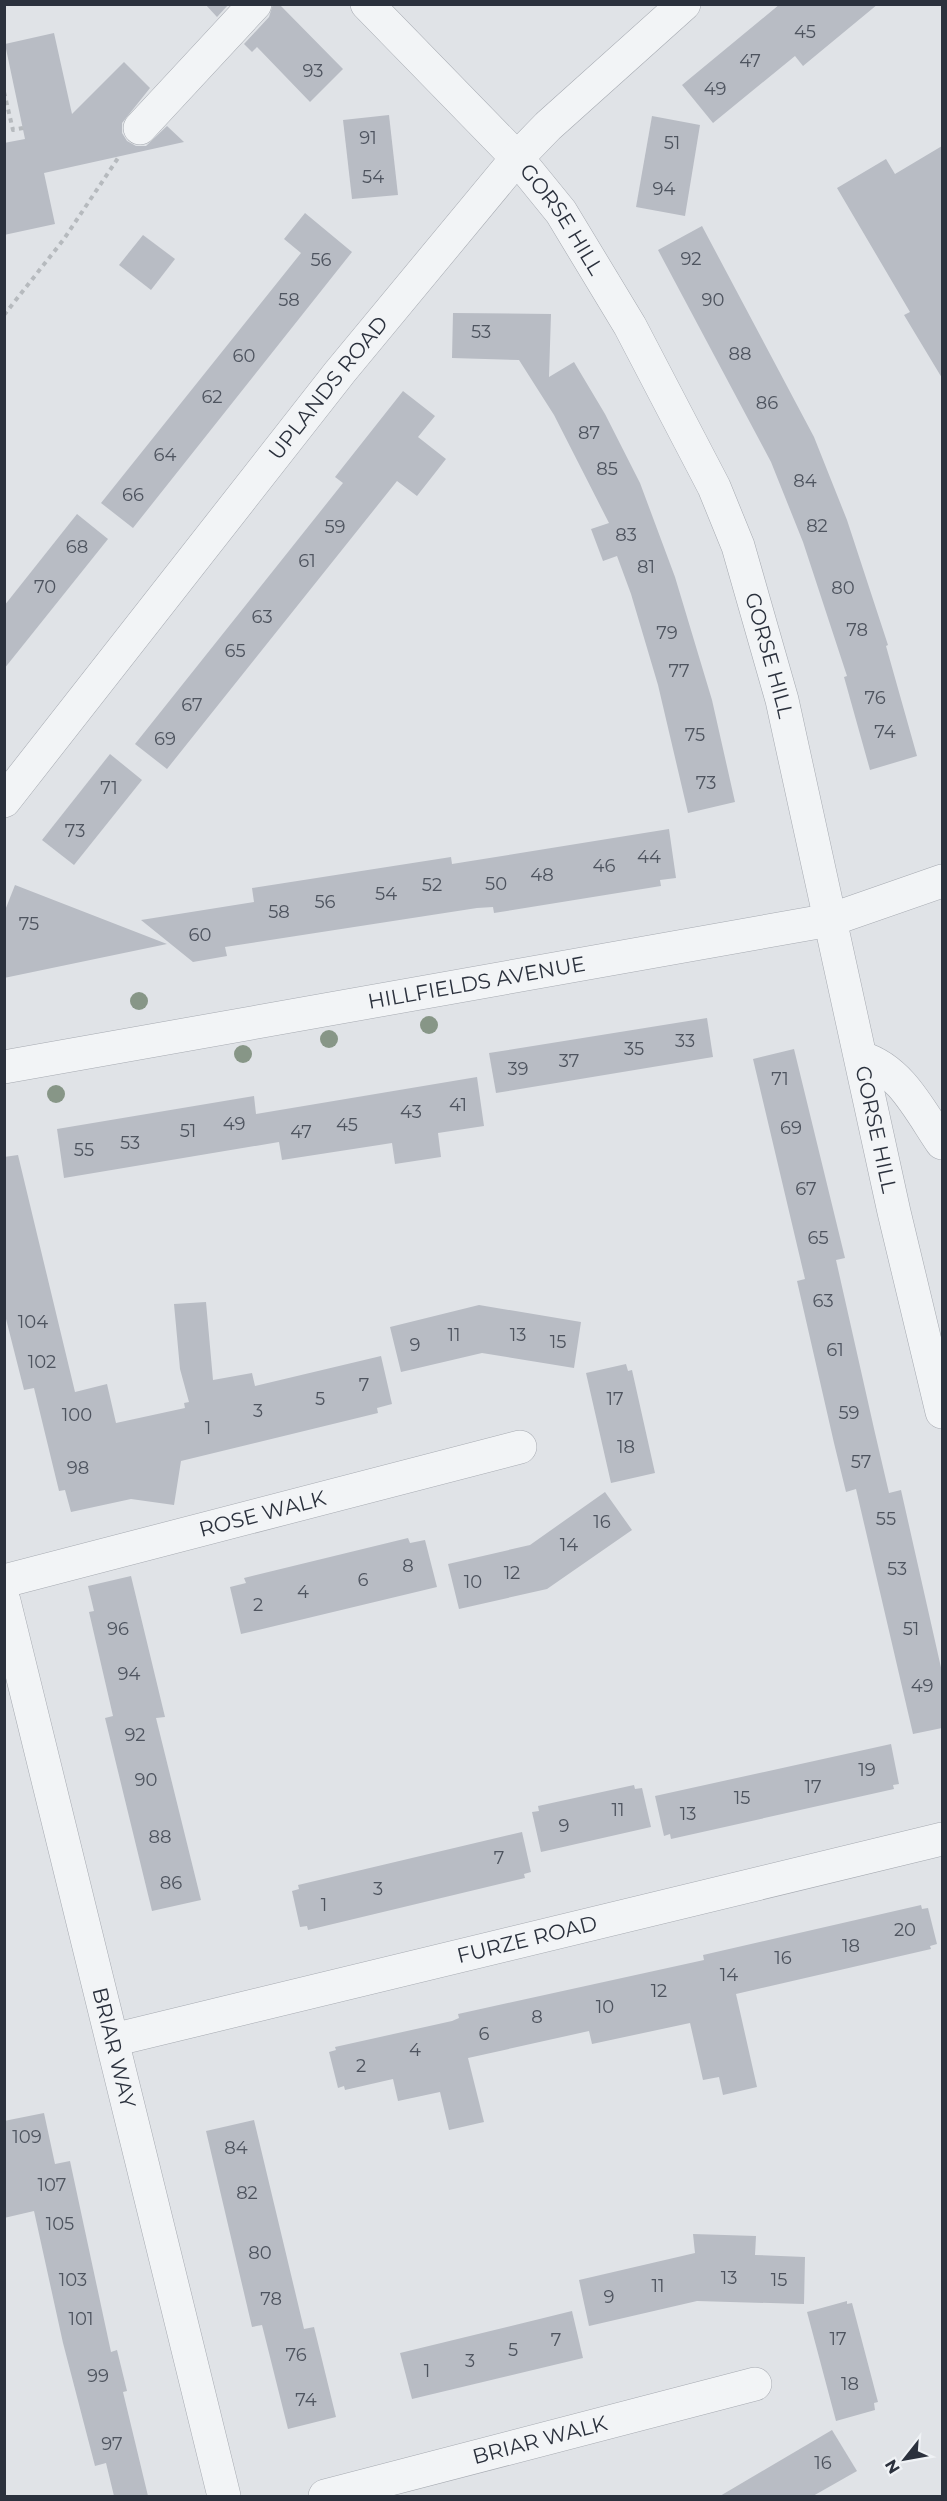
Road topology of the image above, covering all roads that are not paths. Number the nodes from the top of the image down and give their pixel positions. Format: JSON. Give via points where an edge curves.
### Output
{"nodes":[{"id":1,"x":255,"y":4,"type":"edge"},
{"id":2,"x":367,"y":4,"type":"edge"},
{"id":3,"x":684,"y":4,"type":"edge"},
{"id":4,"x":140,"y":128,"type":"road end"},
{"id":5,"x":517,"y":158,"type":"junction"},
{"id":6,"x":4,"y":801,"type":"edge"},
{"id":7,"x":942,"y":881,"type":"edge"},
{"id":8,"x":830,"y":920,"type":"junction"},
{"id":9,"x":862,"y":1058,"type":"junction"},
{"id":10,"x":4,"y":1068,"type":"edge"},
{"id":11,"x":942,"y":1143,"type":"edge"},
{"id":12,"x":942,"y":1412,"type":"edge"},
{"id":13,"x":520,"y":1447,"type":"dead end"},
{"id":14,"x":4,"y":1581,"type":"edge"},
{"id":15,"x":4,"y":1601,"type":"edge"},
{"id":16,"x":942,"y":1839,"type":"edge"},
{"id":17,"x":112,"y":2040,"type":"junction"},
{"id":18,"x":755,"y":2384,"type":"dead end"},
{"id":19,"x":224,"y":2496,"type":"edge"},
{"id":20,"x":325,"y":2496,"type":"edge"}],
"edges":[{"from":1,"to":4,"type":"street"},
{"from":2,"to":5,"type":"street","name":"GORSE HILL"},
{"from":3,"to":5,"type":"street","name":"UPLANDS ROAD"},
{"from":5,"to":6,"type":"street","name":"UPLANDS ROAD","via":[[340,372]]},
{"from":5,"to":8,"type":"street","name":"GORSE HILL","via":[[555,204],[596,265],[714,487],[738,546],[782,700]]},
{"from":7,"to":8,"type":"street","name":"HILLFIELDS AVENUE"},
{"from":8,"to":9,"type":"street","name":"GORSE HILL"},
{"from":8,"to":10,"type":"street","name":"HILLFIELDS AVENUE"},
{"from":9,"to":11,"type":"street","via":[[877,1063],[896,1078]]},
{"from":9,"to":12,"type":"street","name":"GORSE HILL"},
{"from":13,"to":14,"type":"street","name":"ROSE WALK"},
{"from":15,"to":17,"type":"street","name":"BRIAR WAY"},
{"from":16,"to":17,"type":"street","name":"FURZE ROAD"},
{"from":17,"to":19,"type":"street","name":"BRIAR WAY"},
{"from":18,"to":20,"type":"street","name":"BRIAR WALK"}]}
